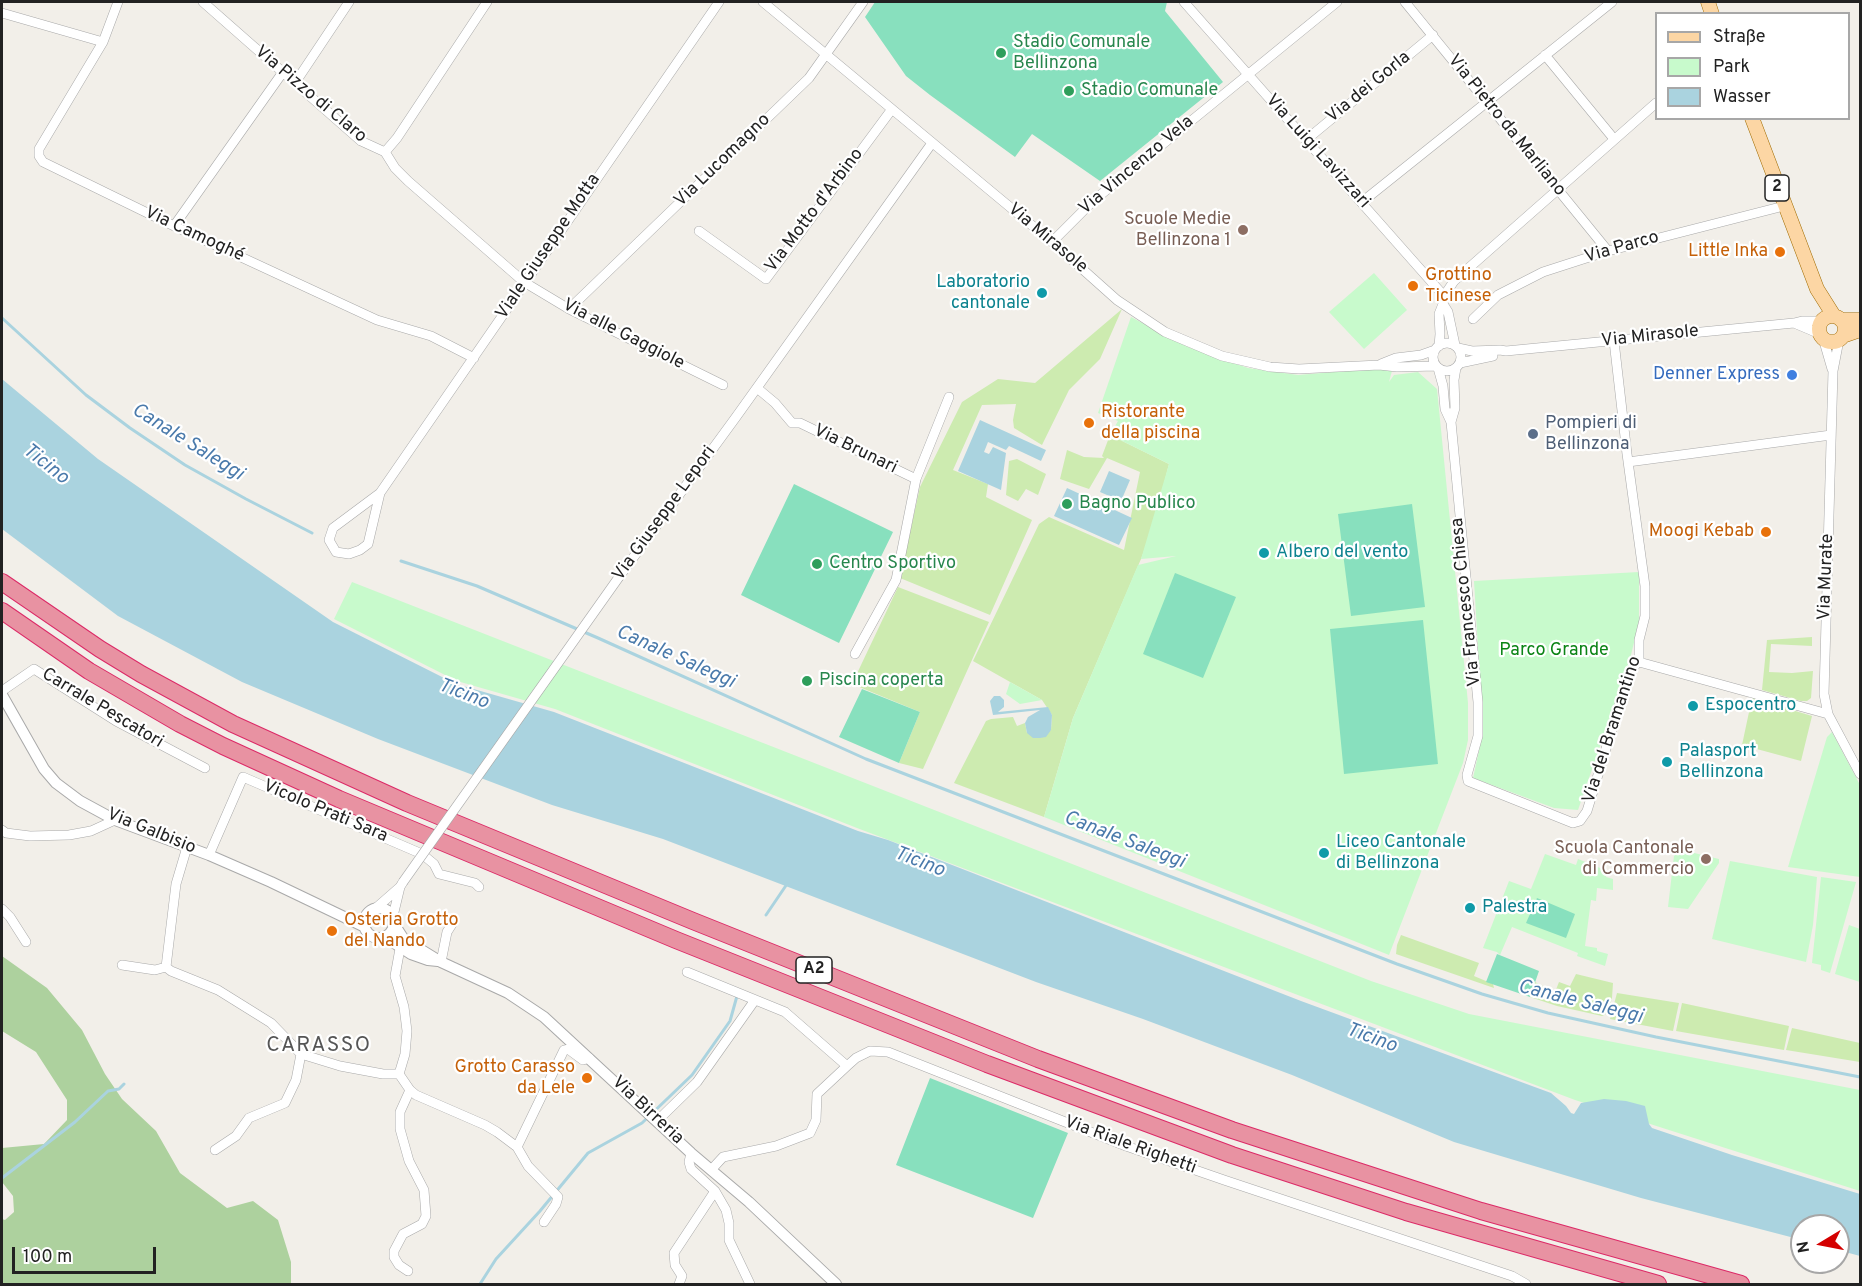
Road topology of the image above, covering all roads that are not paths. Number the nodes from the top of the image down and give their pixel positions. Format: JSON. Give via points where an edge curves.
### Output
{"nodes":[{"id":1,"x":118,"y":2,"type":"edge"},
{"id":2,"x":203,"y":2,"type":"edge"},
{"id":3,"x":349,"y":2,"type":"edge"},
{"id":4,"x":487,"y":2,"type":"edge"},
{"id":5,"x":719,"y":2,"type":"edge"},
{"id":6,"x":763,"y":2,"type":"edge"},
{"id":7,"x":863,"y":2,"type":"edge"},
{"id":8,"x":1184,"y":2,"type":"edge"},
{"id":9,"x":1337,"y":2,"type":"edge"},
{"id":10,"x":1405,"y":2,"type":"edge"},
{"id":11,"x":1612,"y":2,"type":"edge"},
{"id":12,"x":2,"y":13,"type":"edge"},
{"id":13,"x":1433,"y":35,"type":"junction"},
{"id":14,"x":103,"y":42,"type":"junction"},
{"id":15,"x":827,"y":54,"type":"junction"},
{"id":16,"x":1545,"y":55,"type":"junction"},
{"id":17,"x":283,"y":72,"type":"junction"},
{"id":18,"x":1248,"y":74,"type":"junction"},
{"id":19,"x":295,"y":83,"type":"junction"},
{"id":20,"x":1487,"y":103,"type":"junction"},
{"id":21,"x":1655,"y":104,"type":"edge"},
{"id":22,"x":892,"y":109,"type":"junction"},
{"id":23,"x":1753,"y":120,"type":"edge"},
{"id":24,"x":1614,"y":139,"type":"junction"},
{"id":25,"x":1306,"y":140,"type":"junction"},
{"id":26,"x":932,"y":142,"type":"junction"},
{"id":27,"x":385,"y":152,"type":"junction"},
{"id":28,"x":1558,"y":189,"type":"junction"},
{"id":29,"x":1362,"y":202,"type":"junction"},
{"id":30,"x":1784,"y":206,"type":"junction"},
{"id":31,"x":174,"y":226,"type":"junction"},
{"id":32,"x":699,"y":231,"type":"dead end"},
{"id":33,"x":1052,"y":242,"type":"junction"},
{"id":34,"x":1608,"y":251,"type":"junction"},
{"id":35,"x":524,"y":282,"type":"junction"},
{"id":36,"x":1444,"y":300,"type":"junction"},
{"id":37,"x":570,"y":309,"type":"junction"},
{"id":38,"x":1473,"y":319,"type":"dead end"},
{"id":39,"x":1860,"y":320,"type":"edge"},
{"id":40,"x":1828,"y":326,"type":"junction"},
{"id":41,"x":1860,"y":330,"type":"edge"},
{"id":42,"x":1841,"y":338,"type":"junction"},
{"id":43,"x":1614,"y":340,"type":"junction"},
{"id":44,"x":1457,"y":347,"type":"junction"},
{"id":45,"x":1437,"y":348,"type":"junction"},
{"id":46,"x":1506,"y":351,"type":"junction"},
{"id":47,"x":474,"y":358,"type":"junction"},
{"id":48,"x":1379,"y":364,"type":"junction"},
{"id":49,"x":1458,"y":366,"type":"junction"},
{"id":50,"x":1437,"y":367,"type":"junction"},
{"id":51,"x":1833,"y":371,"type":"junction"},
{"id":52,"x":723,"y":385,"type":"dead end"},
{"id":53,"x":757,"y":388,"type":"junction"},
{"id":54,"x":948,"y":397,"type":"dead end"},
{"id":55,"x":1451,"y":422,"type":"junction"},
{"id":56,"x":1831,"y":435,"type":"junction"},
{"id":57,"x":1628,"y":462,"type":"junction"},
{"id":58,"x":916,"y":479,"type":"junction"},
{"id":59,"x":380,"y":493,"type":"junction"},
{"id":60,"x":2,"y":582,"type":"edge"},
{"id":61,"x":2,"y":611,"type":"edge"},
{"id":62,"x":855,"y":654,"type":"dead end"},
{"id":63,"x":1639,"y":662,"type":"junction"},
{"id":64,"x":2,"y":694,"type":"edge"},
{"id":65,"x":1828,"y":714,"type":"junction"},
{"id":66,"x":205,"y":768,"type":"dead end"},
{"id":67,"x":1860,"y":774,"type":"edge"},
{"id":68,"x":1468,"y":781,"type":"joint"},
{"id":69,"x":115,"y":820,"type":"junction"},
{"id":70,"x":3,"y":834,"type":"edge"},
{"id":71,"x":187,"y":847,"type":"junction"},
{"id":72,"x":209,"y":855,"type":"junction"},
{"id":73,"x":402,"y":884,"type":"junction"},
{"id":74,"x":479,"y":887,"type":"dead end"},
{"id":75,"x":2,"y":909,"type":"edge"},
{"id":76,"x":371,"y":911,"type":"junction"},
{"id":77,"x":344,"y":917,"type":"junction"},
{"id":78,"x":394,"y":920,"type":"junction"},
{"id":79,"x":454,"y":921,"type":"dead end"},
{"id":80,"x":364,"y":927,"type":"junction"},
{"id":81,"x":385,"y":937,"type":"junction"},
{"id":82,"x":26,"y":942,"type":"dead end"},
{"id":83,"x":401,"y":943,"type":"junction"},
{"id":84,"x":441,"y":962,"type":"junction"},
{"id":85,"x":122,"y":965,"type":"dead end"},
{"id":86,"x":166,"y":967,"type":"junction"},
{"id":87,"x":687,"y":972,"type":"dead end"},
{"id":88,"x":755,"y":1000,"type":"junction"},
{"id":89,"x":301,"y":1054,"type":"junction"},
{"id":90,"x":589,"y":1058,"type":"junction"},
{"id":91,"x":847,"y":1066,"type":"junction"},
{"id":92,"x":399,"y":1074,"type":"junction"},
{"id":93,"x":411,"y":1090,"type":"junction"},
{"id":94,"x":656,"y":1120,"type":"junction"},
{"id":95,"x":517,"y":1147,"type":"junction"},
{"id":96,"x":215,"y":1150,"type":"dead end"},
{"id":97,"x":691,"y":1153,"type":"junction"},
{"id":98,"x":711,"y":1170,"type":"junction"},
{"id":99,"x":715,"y":1191,"type":"junction"},
{"id":100,"x":544,"y":1222,"type":"dead end"},
{"id":101,"x":408,"y":1271,"type":"dead end"},
{"id":102,"x":679,"y":1284,"type":"edge"},
{"id":103,"x":750,"y":1284,"type":"edge"},
{"id":104,"x":836,"y":1284,"type":"edge"},
{"id":105,"x":1526,"y":1284,"type":"edge"},
{"id":106,"x":1658,"y":1284,"type":"edge"},
{"id":107,"x":1741,"y":1284,"type":"edge"}],
"edges":[{"from":1,"to":14,"type":"street"},
{"from":2,"to":17,"type":"street","name":"Via Pizzo di Claro"},
{"from":3,"to":19,"type":"street"},
{"from":4,"to":27,"type":"street"},
{"from":5,"to":35,"type":"street","name":"Viale Giuseppe Motta"},
{"from":6,"to":15,"type":"street","name":"Via Mirasole"},
{"from":7,"to":15,"type":"street","name":"Via Lucomagno"},
{"from":8,"to":18,"type":"street","name":"Via Luigi Lavizzari"},
{"from":9,"to":18,"type":"street","name":"Via Vincenzo Vela"},
{"from":10,"to":13,"type":"street","name":"Via Pietro da Marliano"},
{"from":11,"to":16,"type":"street"},
{"from":12,"to":14,"type":"street"},
{"from":13,"to":20,"type":"street","name":"Via Pietro da Marliano"},
{"from":13,"to":25,"type":"street","name":"Via dei Gorla"},
{"from":14,"to":31,"type":"street","name":"Via Camoghé","via":[[39,149],[39,156],[43,162]]},
{"from":15,"to":22,"type":"street","name":"Via Mirasole"},
{"from":15,"to":37,"type":"street","name":"Via Lucomagno","via":[[809,78]]},
{"from":16,"to":20,"type":"street"},
{"from":16,"to":24,"type":"street"},
{"from":17,"to":19,"type":"street","name":"Via Pizzo di Claro"},
{"from":17,"to":31,"type":"street"},
{"from":18,"to":25,"type":"street","name":"Via Luigi Lavizzari"},
{"from":18,"to":33,"type":"street","name":"Via Vincenzo Vela","via":[[1093,201]]},
{"from":19,"to":27,"type":"street","name":"Via Pizzo di Claro","via":[[361,141]]},
{"from":20,"to":28,"type":"street","name":"Via Pietro da Marliano"},
{"from":20,"to":29,"type":"street"},
{"from":21,"to":24,"type":"street"},
{"from":22,"to":26,"type":"street","name":"Via Mirasole"},
{"from":22,"to":32,"type":"street","name":"Via Motto d'Arbino","via":[[766,279]]},
{"from":23,"to":30,"type":"main road","number":"2"},
{"from":24,"to":28,"type":"street"},
{"from":25,"to":29,"type":"street","name":"Via Luigi Lavizzari"},
{"from":26,"to":33,"type":"street","name":"Via Mirasole"},
{"from":26,"to":53,"type":"street","name":"Via Giuseppe Lepori"},
{"from":27,"to":35,"type":"street","name":"Via Pizzo di Claro","via":[[408,181]]},
{"from":28,"to":34,"type":"street","name":"Via Pietro da Marliano"},
{"from":28,"to":36,"type":"street","via":[[1454,281]]},
{"from":29,"to":36,"type":"street","name":"Via Luigi Lavizzari"},
{"from":30,"to":34,"type":"street","name":"Via Parco"},
{"from":30,"to":40,"type":"main road","number":"2"},
{"from":31,"to":47,"type":"street","name":"Via Camoghé","via":[[377,320],[431,336]]},
{"from":33,"to":48,"type":"street","name":"Via Mirasole","via":[[1117,300],[1165,332],[1202,349],[1280,368],[1332,369]]},
{"from":34,"to":38,"type":"street","name":"Via Parco","via":[[1526,279],[1498,295]]},
{"from":35,"to":37,"type":"street","name":"Via alle Gaggiole"},
{"from":35,"to":47,"type":"street","name":"Viale Giuseppe Motta"},
{"from":36,"to":44,"type":"street","name":"Via Luigi Lavizzari"},
{"from":36,"to":45,"type":"street"},
{"from":37,"to":52,"type":"street","name":"Via alle Gaggiole"},
{"from":39,"to":40,"type":"main road"},
{"from":40,"to":42,"type":"main road","via":[[1832,342]]},
{"from":40,"to":42,"type":"main road","via":[[1845,330]]},
{"from":40,"to":43,"type":"street","name":"Via Mirasole","via":[[1794,323]]},
{"from":40,"to":51,"type":"street","name":"Via Murate"},
{"from":41,"to":42,"type":"main road"},
{"from":42,"to":51,"type":"street","name":"Via Murate"},
{"from":43,"to":46,"type":"street","name":"Via Mirasole"},
{"from":43,"to":57,"type":"street","name":"Via del Bramantino"},
{"from":44,"to":45,"type":"street","via":[[1446,343]]},
{"from":44,"to":46,"type":"street","name":"Via Mirasole"},
{"from":44,"to":49,"type":"street","via":[[1461,356]]},
{"from":45,"to":48,"type":"street","name":"Via Mirasole"},
{"from":45,"to":50,"type":"street","via":[[1433,358]]},
{"from":46,"to":49,"type":"street","name":"Via Mirasole"},
{"from":47,"to":59,"type":"street","name":"Viale Giuseppe Motta"},
{"from":48,"to":50,"type":"street","name":"Via Mirasole"},
{"from":49,"to":50,"type":"street","via":[[1449,372]]},
{"from":49,"to":55,"type":"street","name":"Via Francesco Chiesa"},
{"from":50,"to":55,"type":"street","name":"Via Francesco Chiesa"},
{"from":51,"to":56,"type":"street","name":"Via Murate"},
{"from":53,"to":58,"type":"street","name":"Via Brunari","via":[[792,423],[800,423]]},
{"from":53,"to":73,"type":"street","name":"Via Giuseppe Lepori","bridge":true},
{"from":54,"to":58,"type":"street","name":"Via Brunari"},
{"from":55,"to":68,"type":"street","name":"Via Francesco Chiesa","via":[[1479,722]]},
{"from":56,"to":57,"type":"street"},
{"from":56,"to":65,"type":"street","name":"Via Murate","via":[[1824,694]]},
{"from":57,"to":63,"type":"street","name":"Via del Bramantino","via":[[1646,602]]},
{"from":58,"to":62,"type":"street","via":[[896,580]]},
{"from":59,"to":59,"type":"street","name":"Viale Giuseppe Motta","via":[[333,528],[329,540],[336,552],[349,554],[368,544]]},
{"from":60,"to":107,"type":"highway","number":"A2","via":[[141,674],[279,746],[494,839],[854,986],[1111,1087],[1304,1155],[1481,1211]]},
{"from":61,"to":106,"type":"highway","number":"A2","via":[[89,671],[232,750],[339,799],[665,935],[997,1068],[1232,1155],[1417,1215]]},
{"from":63,"to":65,"type":"street"},
{"from":63,"to":68,"type":"street","name":"Via del Bramantino","via":[[1622,696],[1587,811],[1580,820],[1573,823]]},
{"from":64,"to":66,"type":"street","name":"Carrale Pescatori","via":[[34,669],[116,721]]},
{"from":64,"to":69,"type":"street","name":"Via Galbisio","via":[[34,754],[56,783]]},
{"from":65,"to":67,"type":"street","name":"Via Murate"},
{"from":69,"to":70,"type":"street","via":[[91,831],[69,835]]},
{"from":69,"to":71,"type":"street","name":"Via Galbisio"},
{"from":71,"to":72,"type":"street","name":"Via Galbisio"},
{"from":71,"to":86,"type":"street","via":[[176,884]]},
{"from":72,"to":74,"type":"street","name":"Vicolo Prati Sara","via":[[243,777],[422,854],[439,874]]},
{"from":72,"to":77,"type":"street","name":"Via Galbisio"},
{"from":73,"to":76,"type":"street","name":"Via Giuseppe Lepori"},
{"from":73,"to":78,"type":"street","name":"Via Giuseppe Lepori"},
{"from":75,"to":82,"type":"street"},
{"from":76,"to":77,"type":"street"},
{"from":76,"to":78,"type":"street","via":[[387,910]]},
{"from":76,"to":80,"type":"street"},
{"from":77,"to":80,"type":"street","name":"Via Galbisio"},
{"from":78,"to":81,"type":"street","via":[[392,932]]},
{"from":78,"to":83,"type":"street","name":"Via Birreria"},
{"from":79,"to":84,"type":"street","via":[[447,932]]},
{"from":80,"to":81,"type":"street","via":[[372,937]]},
{"from":81,"to":83,"type":"street","name":"Via Birreria"},
{"from":83,"to":84,"type":"street","name":"Via Birreria"},
{"from":83,"to":92,"type":"street","via":[[395,976],[407,1031]]},
{"from":84,"to":90,"type":"street","name":"Via Birreria","via":[[528,1005]]},
{"from":85,"to":86,"type":"street","via":[[155,970]]},
{"from":86,"to":89,"type":"street","via":[[218,990],[274,1025]]},
{"from":87,"to":88,"type":"street"},
{"from":88,"to":91,"type":"street","via":[[785,1012]]},
{"from":88,"to":94,"type":"street","via":[[698,1082]]},
{"from":89,"to":92,"type":"street","via":[[340,1066]]},
{"from":89,"to":96,"type":"street","via":[[296,1080],[285,1103],[249,1118],[236,1136]]},
{"from":90,"to":94,"type":"street","name":"Via Birreria"},
{"from":90,"to":95,"type":"street","via":[[583,1060],[567,1049],[563,1052]]},
{"from":91,"to":98,"type":"street","name":"Via Riale Righetti","via":[[817,1094],[816,1120],[810,1133],[776,1146],[723,1157]]},
{"from":91,"to":105,"type":"street","name":"Via Riale Righetti","via":[[870,1051],[888,1052],[1126,1146]]},
{"from":92,"to":93,"type":"street"},
{"from":93,"to":95,"type":"street","via":[[485,1125]]},
{"from":93,"to":101,"type":"street","via":[[402,1105],[399,1122],[409,1161],[424,1190],[426,1216],[422,1224],[403,1234],[394,1251],[399,1265]]},
{"from":94,"to":97,"type":"street","name":"Via Birreria"},
{"from":95,"to":100,"type":"street","via":[[528,1166],[557,1196]]},
{"from":97,"to":98,"type":"street","name":"Via Birreria"},
{"from":97,"to":99,"type":"street","via":[[691,1168]]},
{"from":98,"to":104,"type":"street","name":"Via Birreria"},
{"from":99,"to":102,"type":"street","via":[[674,1253],[682,1276]]},
{"from":99,"to":103,"type":"street","via":[[728,1214],[730,1244]]}]}
